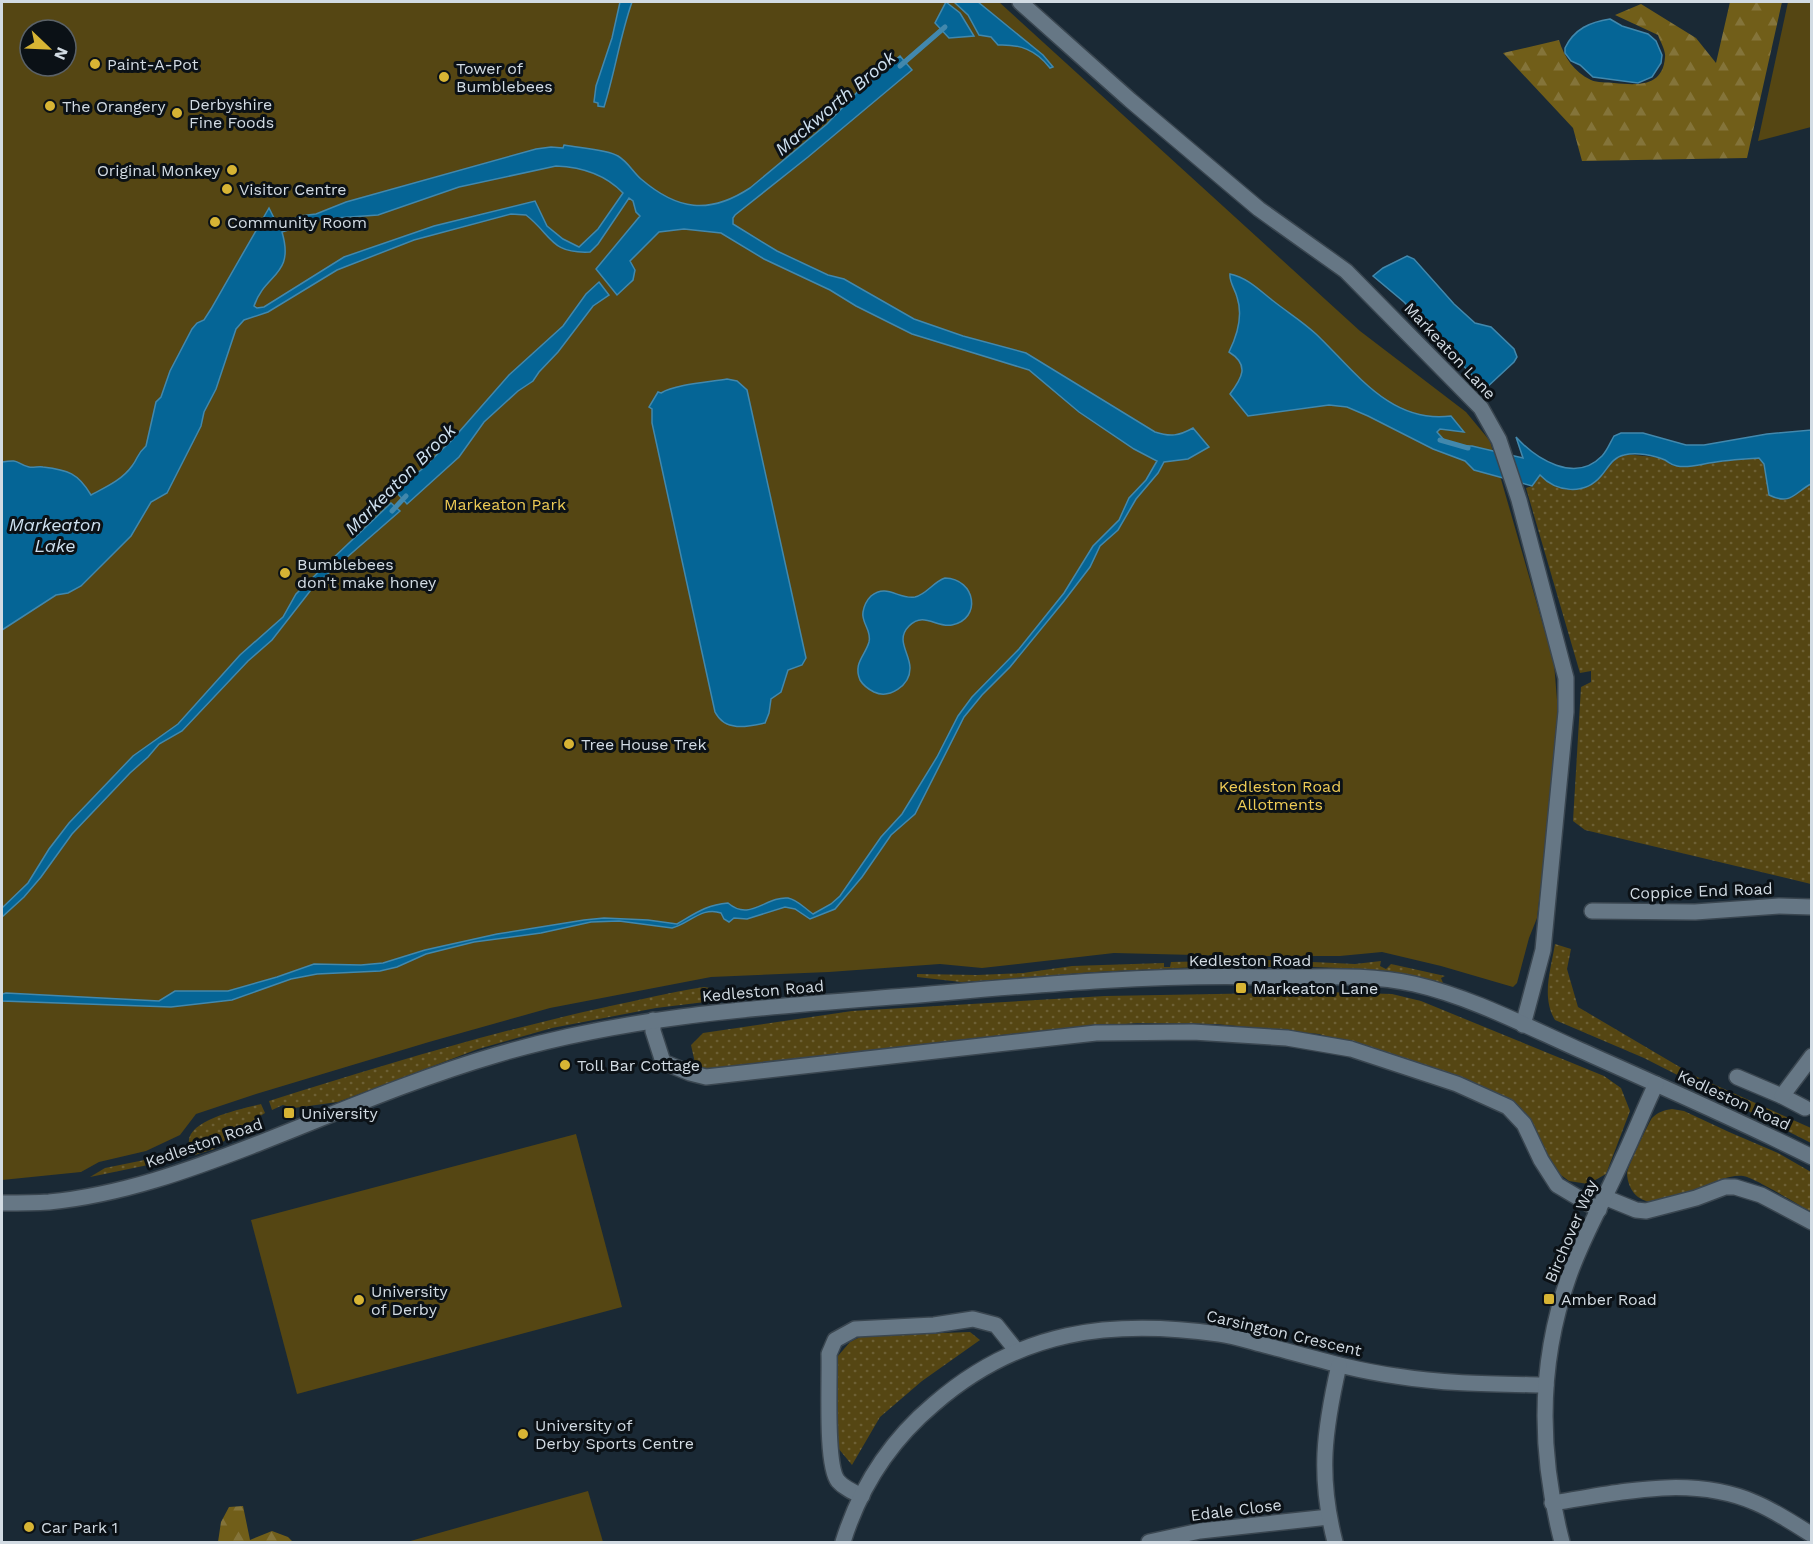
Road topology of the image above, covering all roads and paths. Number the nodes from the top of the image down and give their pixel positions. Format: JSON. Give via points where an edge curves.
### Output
{"nodes":[{"id":1,"x":1020,"y":2,"type":"edge"},
{"id":2,"x":1812,"y":907,"type":"edge"},
{"id":3,"x":1592,"y":911,"type":"dead end"},
{"id":4,"x":653,"y":1020,"type":"junction"},
{"id":5,"x":1523,"y":1025,"type":"junction"},
{"id":6,"x":1812,"y":1056,"type":"edge"},
{"id":7,"x":1737,"y":1077,"type":"dead end"},
{"id":8,"x":1656,"y":1084,"type":"junction"},
{"id":9,"x":1782,"y":1096,"type":"junction"},
{"id":10,"x":1805,"y":1108,"type":"dead end"},
{"id":11,"x":1812,"y":1157,"type":"edge"},
{"id":12,"x":2,"y":1203,"type":"edge"},
{"id":13,"x":1601,"y":1203,"type":"junction"},
{"id":14,"x":1812,"y":1222,"type":"edge"},
{"id":15,"x":1016,"y":1350,"type":"junction"},
{"id":16,"x":1339,"y":1365,"type":"junction"},
{"id":17,"x":1546,"y":1385,"type":"junction"},
{"id":18,"x":862,"y":1496,"type":"junction"},
{"id":19,"x":1552,"y":1503,"type":"junction"},
{"id":20,"x":1329,"y":1517,"type":"junction"},
{"id":21,"x":1812,"y":1534,"type":"edge"},
{"id":22,"x":843,"y":1542,"type":"edge"},
{"id":23,"x":1149,"y":1542,"type":"edge"},
{"id":24,"x":1335,"y":1542,"type":"edge"},
{"id":25,"x":1562,"y":1542,"type":"edge"}],
"edges":[{"from":1,"to":5,"type":"street","name":"Markeaton Lane","via":[[1259,209],[1346,271],[1481,408],[1500,440],[1566,678],[1546,927]]},
{"from":2,"to":3,"type":"street","name":"Coppice End Road"},
{"from":4,"to":5,"type":"street","name":"Kedleston Road","via":[[1063,984],[1232,976],[1364,978],[1411,983]]},
{"from":4,"to":12,"type":"street","name":"Kedleston Road","via":[[570,1034],[470,1063],[188,1170],[68,1199]]},
{"from":4,"to":13,"type":"street","via":[[663,1062],[706,1077],[1096,1033],[1193,1032],[1287,1038],[1351,1049],[1457,1084],[1508,1107],[1524,1124],[1557,1185]]},
{"from":5,"to":8,"type":"street","name":"Kedleston Road"},
{"from":6,"to":9,"type":"street"},
{"from":7,"to":9,"type":"street"},
{"from":8,"to":11,"type":"street","name":"Kedleston Road"},
{"from":8,"to":13,"type":"street","name":"Birchover Way"},
{"from":9,"to":10,"type":"street"},
{"from":13,"to":14,"type":"street","via":[[1646,1211],[1735,1187],[1761,1195]]},
{"from":13,"to":17,"type":"street","name":"Birchover Way","via":[[1563,1296]]},
{"from":15,"to":16,"type":"street","name":"Carsington Crescent","via":[[1086,1332],[1167,1328],[1222,1334]]},
{"from":15,"to":18,"type":"street","name":"Carsington Crescent","via":[[973,1373],[926,1410],[892,1446]]},
{"from":15,"to":18,"type":"street","via":[[996,1325],[974,1319],[855,1329],[835,1340],[829,1354],[832,1471],[847,1489]]},
{"from":16,"to":17,"type":"street","name":"Carsington Crescent","via":[[1428,1380]]},
{"from":16,"to":20,"type":"street","via":[[1324,1447]]},
{"from":17,"to":19,"type":"street","name":"Birchover Way","via":[[1544,1431]]},
{"from":18,"to":22,"type":"street","name":"Carsington Crescent"},
{"from":19,"to":21,"type":"street","via":[[1645,1488],[1700,1488],[1753,1502]]},
{"from":19,"to":25,"type":"street","name":"Birchover Way"},
{"from":20,"to":23,"type":"street","name":"Edale Close","via":[[1200,1531]]},
{"from":20,"to":24,"type":"street"}]}
